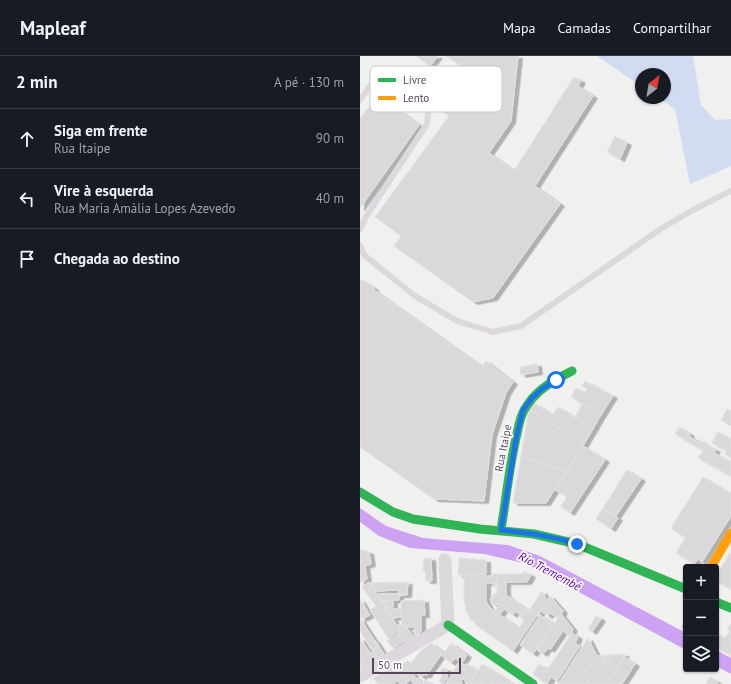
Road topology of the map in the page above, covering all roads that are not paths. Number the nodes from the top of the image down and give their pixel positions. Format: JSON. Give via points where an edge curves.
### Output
{"nodes":[{"id":1,"x":370,"y":86,"type":"edge"},
{"id":2,"x":360,"y":100,"type":"edge"},
{"id":3,"x":428,"y":112,"type":"edge"},
{"id":4,"x":731,"y":191,"type":"edge"},
{"id":5,"x":360,"y":229,"type":"edge"},
{"id":6,"x":360,"y":245,"type":"edge"},
{"id":7,"x":572,"y":371,"type":"dead end"},
{"id":8,"x":360,"y":492,"type":"edge"},
{"id":9,"x":501,"y":530,"type":"junction"},
{"id":10,"x":731,"y":533,"type":"edge"},
{"id":11,"x":445,"y":560,"type":"dead end"},
{"id":12,"x":713,"y":564,"type":"edge"},
{"id":13,"x":683,"y":588,"type":"edge"},
{"id":14,"x":719,"y":603,"type":"edge"},
{"id":15,"x":731,"y":608,"type":"edge"},
{"id":16,"x":448,"y":625,"type":"junction"},
{"id":17,"x":360,"y":676,"type":"edge"},
{"id":18,"x":533,"y":684,"type":"edge"}],
"edges":[{"from":1,"to":2,"type":"lane"},
{"from":3,"to":5,"type":"lane","via":[[427,124],[367,214]]},
{"from":4,"to":6,"type":"lane","via":[[662,228],[521,326],[493,332],[457,321],[415,296],[364,255]]},
{"from":7,"to":9,"type":"main road","name":"Rua Itaipe","via":[[542,389],[523,410]]},
{"from":8,"to":9,"type":"main road","via":[[393,512],[412,519]]},
{"from":9,"to":13,"type":"main road","via":[[559,538]]},
{"from":10,"to":12,"type":"main road"},
{"from":11,"to":16,"type":"street"},
{"from":14,"to":15,"type":"main road"},
{"from":16,"to":17,"type":"street"},
{"from":16,"to":18,"type":"main road"}]}
